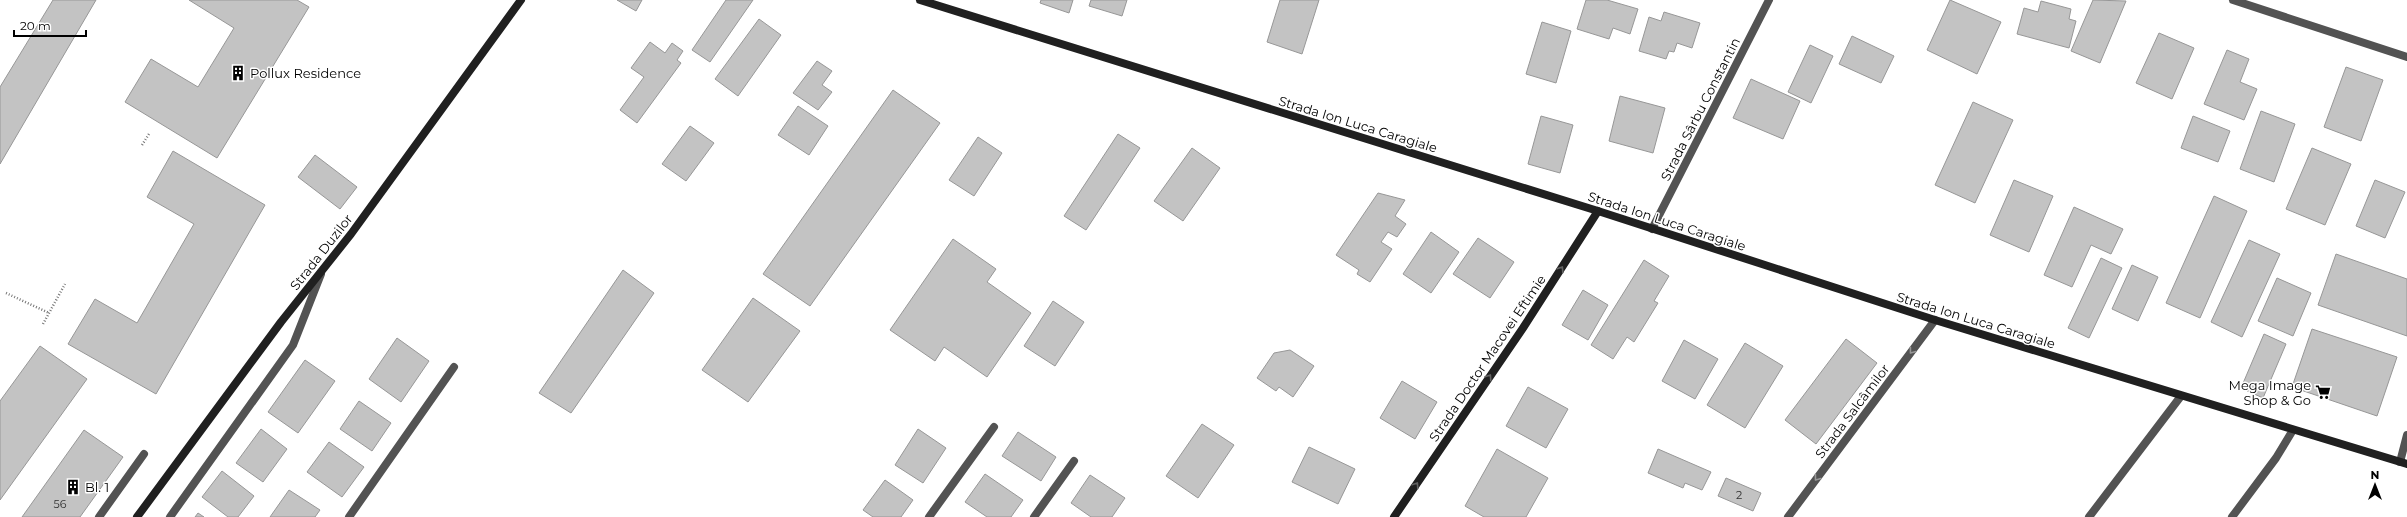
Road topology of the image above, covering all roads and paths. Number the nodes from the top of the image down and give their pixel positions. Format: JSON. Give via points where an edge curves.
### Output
{"nodes":[{"id":1,"x":521,"y":0,"type":"edge"},
{"id":2,"x":920,"y":0,"type":"edge"},
{"id":3,"x":1769,"y":0,"type":"edge"},
{"id":4,"x":2233,"y":0,"type":"edge"},
{"id":5,"x":2407,"y":57,"type":"edge"},
{"id":6,"x":149,"y":134,"type":"dead end"},
{"id":7,"x":142,"y":145,"type":"dead end"},
{"id":8,"x":1598,"y":211,"type":"junction"},
{"id":9,"x":1652,"y":229,"type":"junction"},
{"id":10,"x":321,"y":273,"type":"junction"},
{"id":11,"x":65,"y":284,"type":"dead end"},
{"id":12,"x":6,"y":293,"type":"dead end"},
{"id":13,"x":49,"y":313,"type":"junction"},
{"id":14,"x":1935,"y":320,"type":"junction"},
{"id":15,"x":43,"y":324,"type":"dead end"},
{"id":16,"x":454,"y":367,"type":"dead end"},
{"id":17,"x":2180,"y":396,"type":"junction"},
{"id":18,"x":994,"y":427,"type":"dead end"},
{"id":19,"x":2293,"y":430,"type":"junction"},
{"id":20,"x":2407,"y":435,"type":"edge"},
{"id":21,"x":144,"y":454,"type":"dead end"},
{"id":22,"x":1074,"y":461,"type":"dead end"},
{"id":23,"x":2404,"y":463,"type":"edge"},
{"id":24,"x":99,"y":517,"type":"edge"},
{"id":25,"x":137,"y":517,"type":"edge"},
{"id":26,"x":170,"y":517,"type":"edge"},
{"id":27,"x":349,"y":517,"type":"edge"},
{"id":28,"x":929,"y":517,"type":"edge"},
{"id":29,"x":1034,"y":517,"type":"edge"},
{"id":30,"x":1394,"y":517,"type":"edge"},
{"id":31,"x":1788,"y":517,"type":"edge"},
{"id":32,"x":2089,"y":517,"type":"edge"},
{"id":33,"x":2232,"y":517,"type":"edge"}],
"edges":[{"from":1,"to":10,"type":"main road","name":"Strada Duzilor"},
{"from":2,"to":8,"type":"main road","name":"Strada Ion Luca Caragiale"},
{"from":3,"to":9,"type":"street","name":"Strada Sârbu Constantin"},
{"from":4,"to":5,"type":"street"},
{"from":6,"to":7,"type":"path"},
{"from":8,"to":9,"type":"main road","name":"Strada Ion Luca Caragiale"},
{"from":30,"to":8,"type":"main road","name":"Strada Doctor Macovei Eftimie","one_way":true,"via":[[1518,335]]},
{"from":9,"to":14,"type":"main road","name":"Strada Ion Luca Caragiale"},
{"from":10,"to":25,"type":"main road","name":"Strada Duzilor","via":[[281,322]]},
{"from":10,"to":26,"type":"street","via":[[293,345]]},
{"from":11,"to":13,"type":"path"},
{"from":12,"to":13,"type":"path"},
{"from":13,"to":15,"type":"path"},
{"from":14,"to":17,"type":"main road","name":"Strada Ion Luca Caragiale"},
{"from":14,"to":31,"type":"street","name":"Strada Salcâmilor","one_way":true},
{"from":16,"to":27,"type":"street"},
{"from":17,"to":19,"type":"main road","name":"Strada Ion Luca Caragiale"},
{"from":17,"to":32,"type":"street"},
{"from":18,"to":28,"type":"street"},
{"from":19,"to":23,"type":"main road","name":"Strada Ion Luca Caragiale"},
{"from":19,"to":33,"type":"street","via":[[2276,458]]},
{"from":20,"to":23,"type":"street"},
{"from":21,"to":24,"type":"street"},
{"from":22,"to":29,"type":"street"}]}
